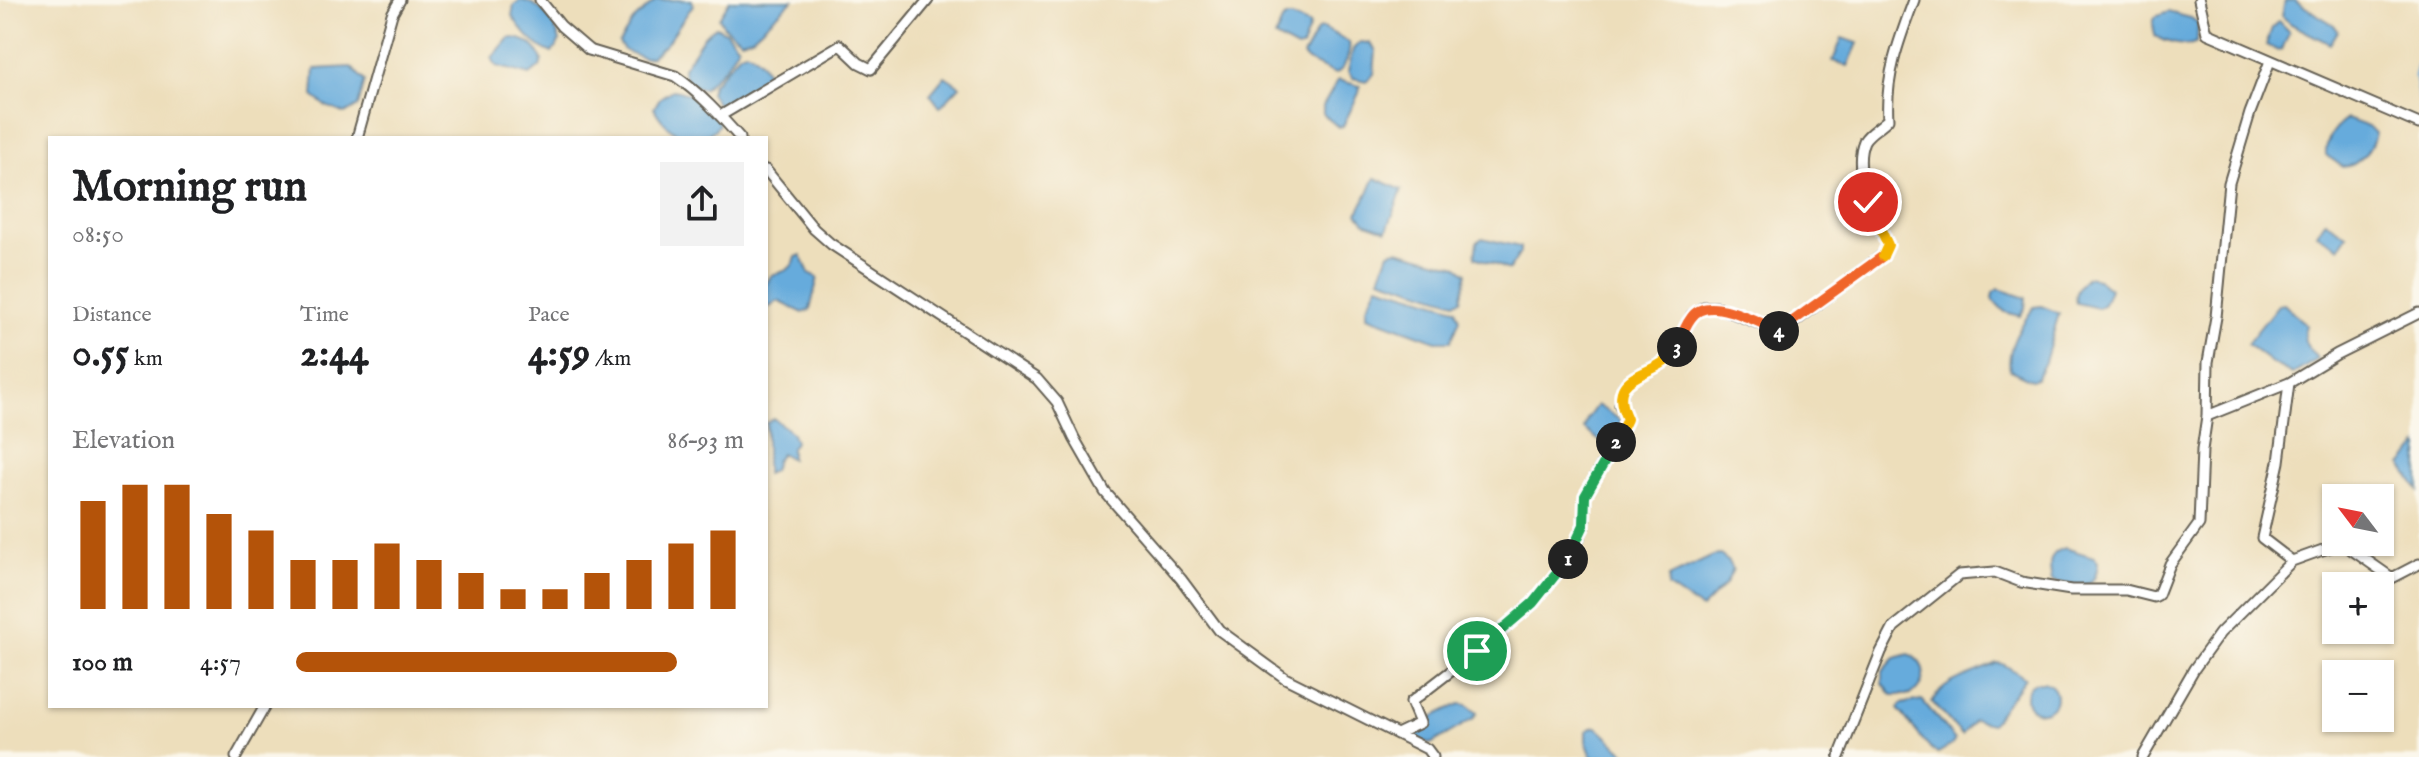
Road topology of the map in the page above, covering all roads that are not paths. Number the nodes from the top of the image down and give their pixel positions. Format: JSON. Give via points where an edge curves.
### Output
{"nodes":[{"id":1,"x":400,"y":0,"type":"edge"},
{"id":2,"x":540,"y":0,"type":"edge"},
{"id":3,"x":928,"y":0,"type":"edge"},
{"id":4,"x":1914,"y":0,"type":"edge"},
{"id":5,"x":2199,"y":0,"type":"edge"},
{"id":6,"x":2270,"y":61,"type":"junction"},
{"id":7,"x":720,"y":116,"type":"junction"},
{"id":8,"x":2419,"y":124,"type":"edge"},
{"id":9,"x":358,"y":136,"type":"edge"},
{"id":10,"x":738,"y":136,"type":"edge"},
{"id":11,"x":768,"y":172,"type":"edge"},
{"id":12,"x":2419,"y":313,"type":"edge"},
{"id":13,"x":2289,"y":383,"type":"junction"},
{"id":14,"x":2207,"y":416,"type":"junction"},
{"id":15,"x":2292,"y":561,"type":"junction"},
{"id":16,"x":2419,"y":564,"type":"edge"},
{"id":17,"x":264,"y":708,"type":"edge"},
{"id":18,"x":1397,"y":734,"type":"junction"},
{"id":19,"x":236,"y":757,"type":"edge"},
{"id":20,"x":1433,"y":757,"type":"edge"},
{"id":21,"x":1839,"y":757,"type":"edge"},
{"id":22,"x":2143,"y":757,"type":"edge"}],
"edges":[{"from":1,"to":9,"type":"street"},
{"from":2,"to":7,"type":"street","via":[[579,44],[675,76]]},
{"from":3,"to":7,"type":"street","via":[[871,69],[840,45]]},
{"from":4,"to":18,"type":"street","via":[[1890,67],[1888,119],[1870,133],[1863,148],[1864,187],[1888,245],[1884,254],[1781,332],[1717,307],[1692,315],[1674,355],[1624,386],[1620,405],[1627,419],[1585,496],[1584,525],[1573,554],[1533,603],[1411,702],[1420,723]]},
{"from":5,"to":6,"type":"street","via":[[2207,33]]},
{"from":6,"to":8,"type":"street"},
{"from":6,"to":14,"type":"street","via":[[2229,183],[2208,362]]},
{"from":7,"to":10,"type":"street"},
{"from":11,"to":18,"type":"street","via":[[831,244],[1037,379],[1057,402],[1105,492],[1219,630],[1285,678]]},
{"from":12,"to":13,"type":"street"},
{"from":13,"to":14,"type":"street"},
{"from":13,"to":15,"type":"street","via":[[2262,538]]},
{"from":14,"to":21,"type":"street","via":[[2199,524],[2170,564],[2158,595],[2071,590],[1995,572],[1959,575],[1894,627]]},
{"from":15,"to":16,"type":"street","via":[[2342,543],[2392,578]]},
{"from":15,"to":22,"type":"street","via":[[2220,633]]},
{"from":17,"to":19,"type":"street"},
{"from":18,"to":20,"type":"street"}]}
